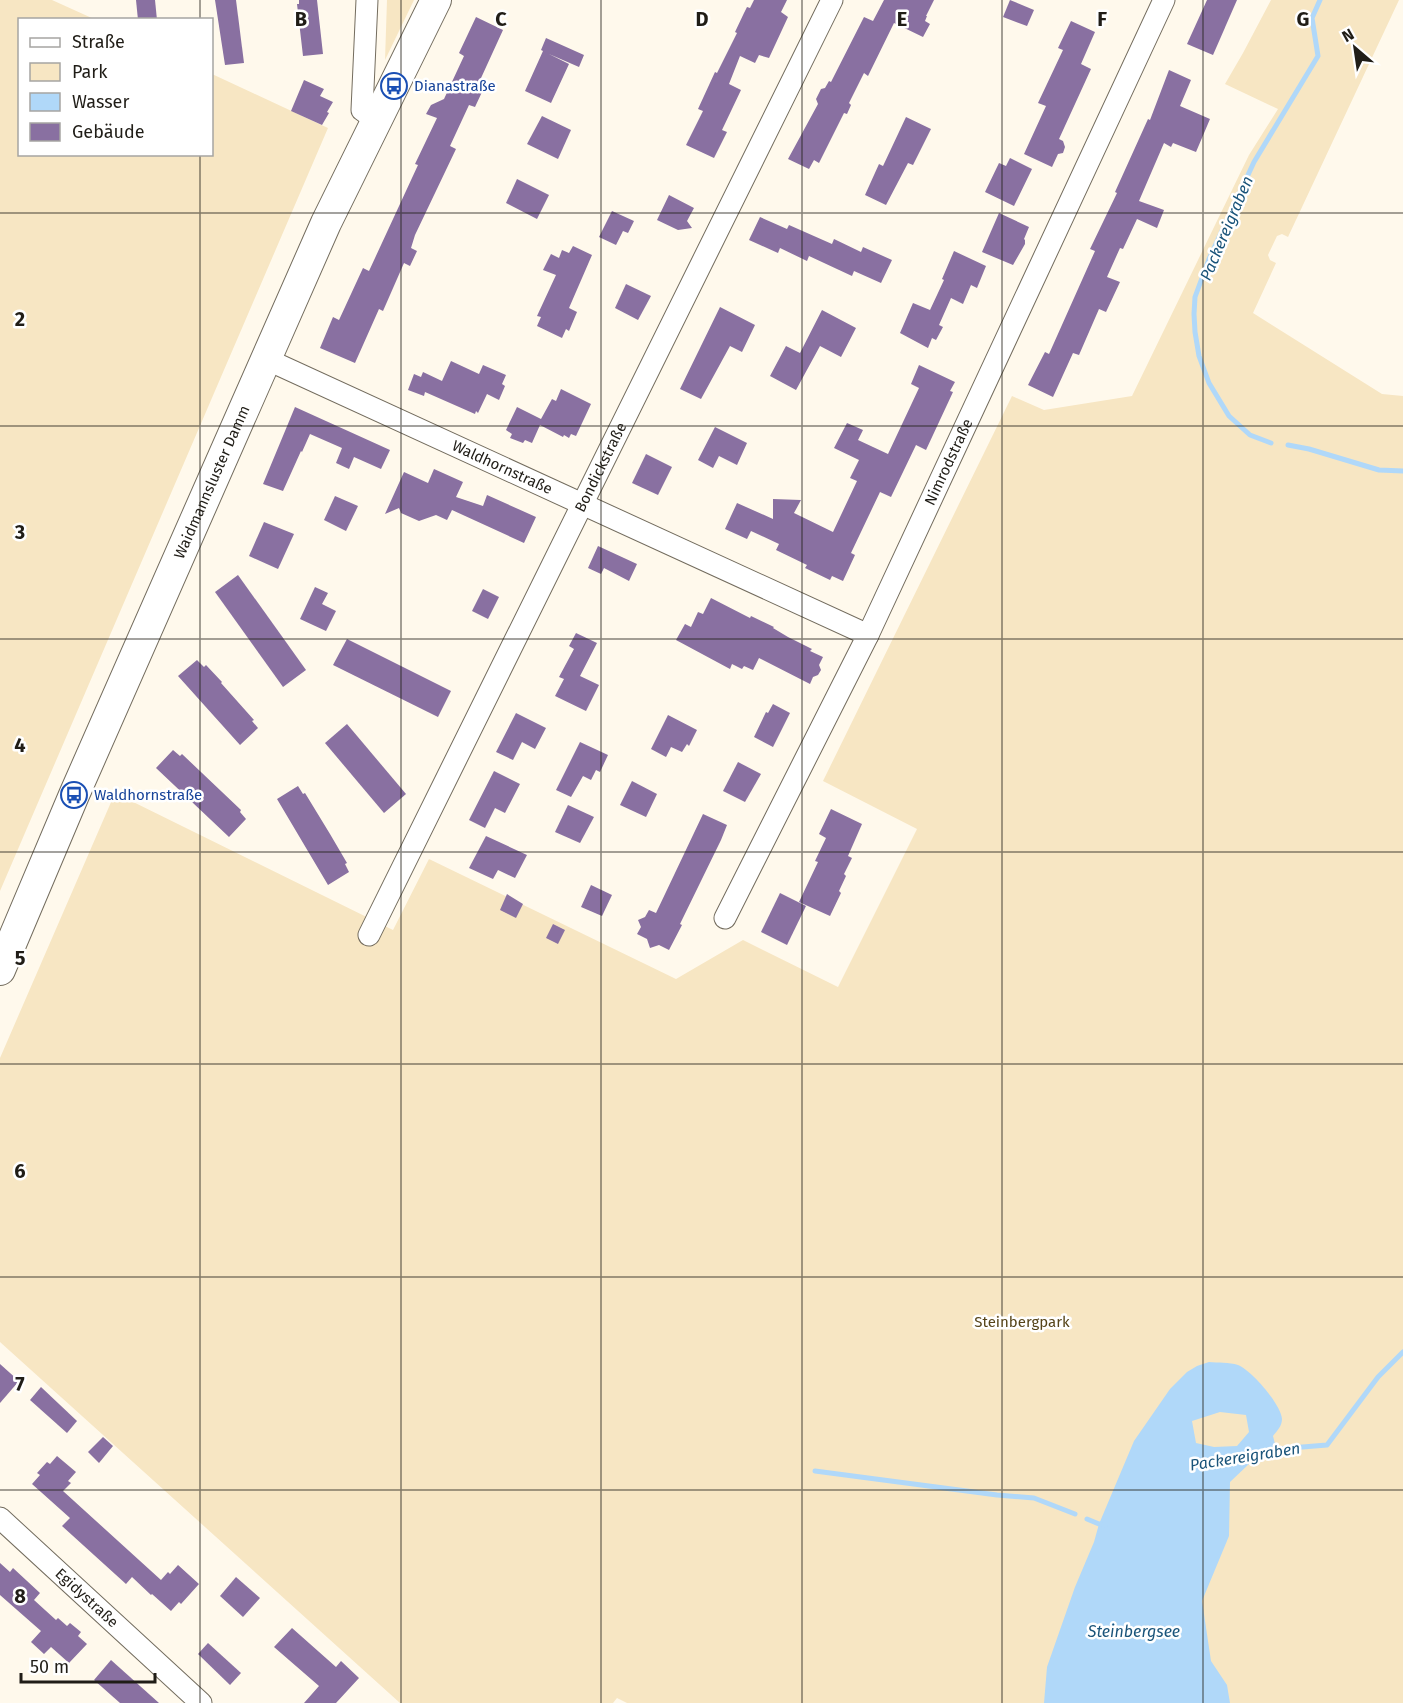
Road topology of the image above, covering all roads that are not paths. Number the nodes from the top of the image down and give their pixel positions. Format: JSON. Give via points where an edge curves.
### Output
{"nodes":[{"id":1,"x":367,"y":0,"type":"edge"},
{"id":2,"x":436,"y":0,"type":"edge"},
{"id":3,"x":832,"y":0,"type":"edge"},
{"id":4,"x":1164,"y":0,"type":"edge"},
{"id":5,"x":377,"y":121,"type":"junction"},
{"id":6,"x":266,"y":359,"type":"junction"},
{"id":7,"x":582,"y":504,"type":"junction"},
{"id":8,"x":868,"y":635,"type":"junction"},
{"id":9,"x":725,"y":918,"type":"dead end"},
{"id":10,"x":369,"y":935,"type":"dead end"},
{"id":11,"x":0,"y":970,"type":"edge"},
{"id":12,"x":0,"y":1518,"type":"edge"},
{"id":13,"x":201,"y":1703,"type":"edge"}],
"edges":[{"from":1,"to":5,"type":"street","via":[[362,110]]},
{"from":2,"to":5,"type":"main road","name":"Waidmannsluster Damm"},
{"from":3,"to":7,"type":"street","name":"Bondickstraße"},
{"from":4,"to":8,"type":"street","name":"Nimrodstraße"},
{"from":5,"to":6,"type":"main road","name":"Waidmannsluster Damm","via":[[326,223]]},
{"from":6,"to":7,"type":"street","name":"Waldhornstraße"},
{"from":6,"to":11,"type":"main road","name":"Waidmannsluster Damm"},
{"from":7,"to":8,"type":"street","name":"Waldhornstraße"},
{"from":7,"to":10,"type":"street","name":"Bondickstraße"},
{"from":8,"to":9,"type":"street","name":"Nimrodstraße"},
{"from":12,"to":13,"type":"street","name":"Egidystraße"}]}
